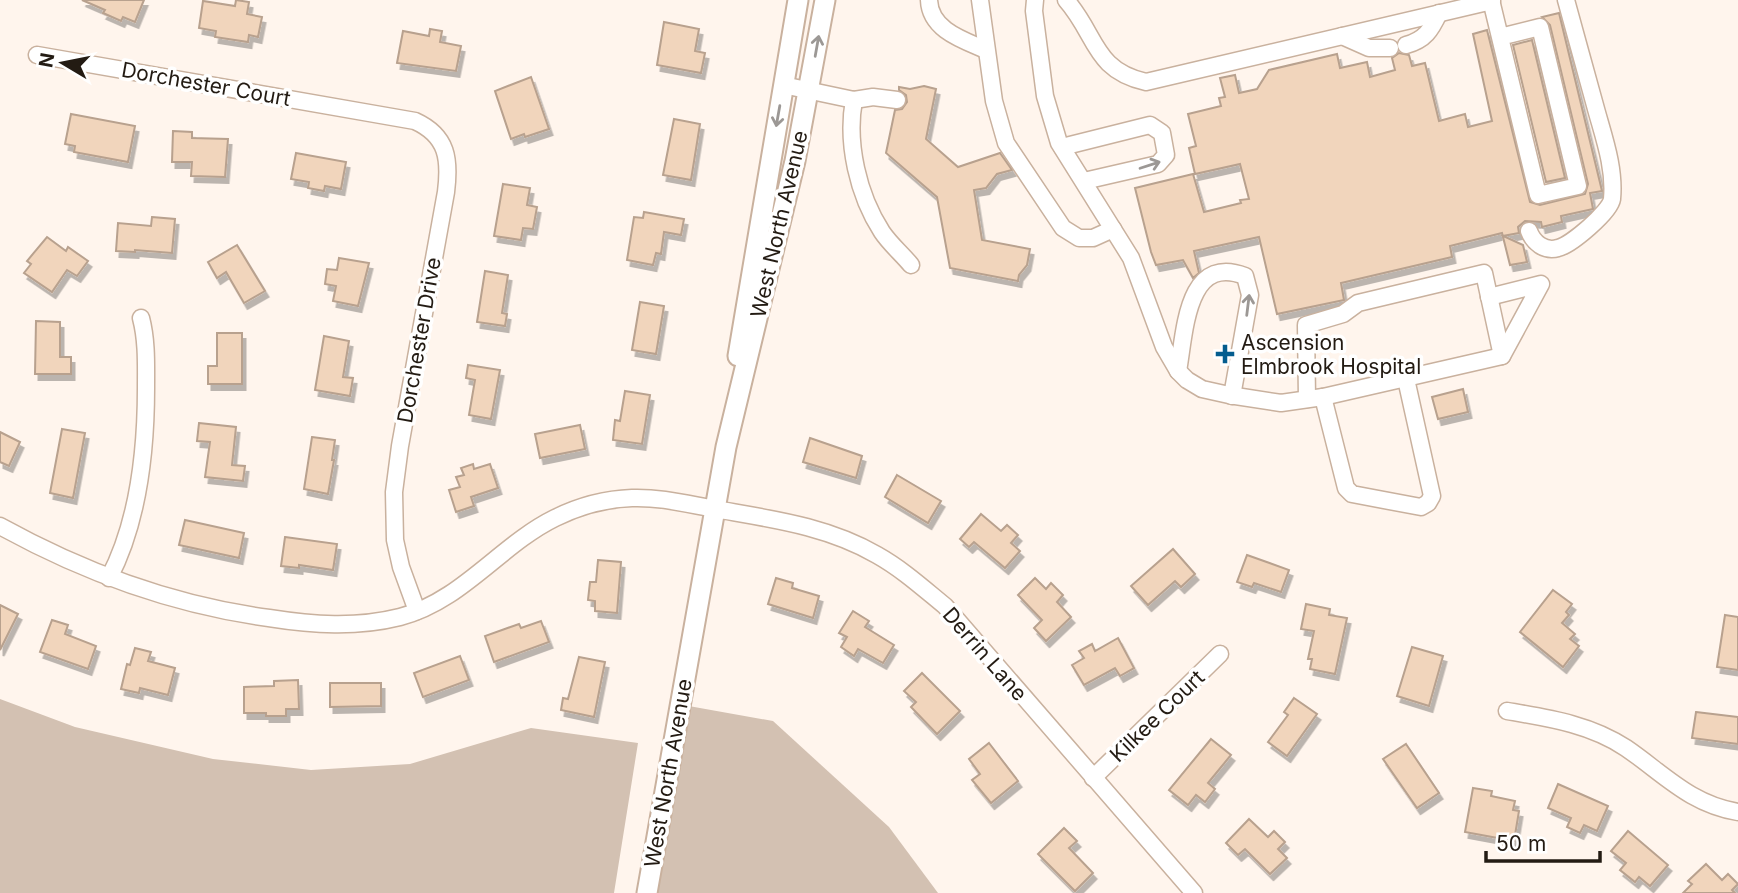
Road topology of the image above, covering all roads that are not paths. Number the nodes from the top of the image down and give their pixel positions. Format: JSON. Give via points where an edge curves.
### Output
{"nodes":[{"id":1,"x":798,"y":0,"type":"edge"},
{"id":2,"x":825,"y":0,"type":"edge"},
{"id":3,"x":929,"y":0,"type":"edge"},
{"id":4,"x":980,"y":0,"type":"edge"},
{"id":5,"x":1035,"y":0,"type":"edge"},
{"id":6,"x":1066,"y":0,"type":"edge"},
{"id":7,"x":1492,"y":0,"type":"edge"},
{"id":8,"x":1566,"y":0,"type":"edge"},
{"id":9,"x":1439,"y":13,"type":"junction"},
{"id":10,"x":1342,"y":36,"type":"junction"},
{"id":11,"x":1500,"y":37,"type":"junction"},
{"id":12,"x":986,"y":50,"type":"junction"},
{"id":13,"x":37,"y":55,"type":"dead end"},
{"id":14,"x":783,"y":85,"type":"junction"},
{"id":15,"x":809,"y":90,"type":"junction"},
{"id":16,"x":854,"y":100,"type":"junction"},
{"id":17,"x":897,"y":100,"type":"dead end"},
{"id":18,"x":374,"y":114,"type":"joint"},
{"id":19,"x":1062,"y":147,"type":"junction"},
{"id":20,"x":1084,"y":181,"type":"junction"},
{"id":21,"x":1113,"y":229,"type":"junction"},
{"id":22,"x":1529,"y":231,"type":"dead end"},
{"id":23,"x":911,"y":265,"type":"dead end"},
{"id":24,"x":1489,"y":297,"type":"junction"},
{"id":25,"x":141,"y":318,"type":"dead end"},
{"id":26,"x":1502,"y":356,"type":"junction"},
{"id":27,"x":1178,"y":371,"type":"junction"},
{"id":28,"x":1406,"y":379,"type":"junction"},
{"id":29,"x":1232,"y":396,"type":"junction"},
{"id":30,"x":1315,"y":398,"type":"junction"},
{"id":31,"x":726,"y":447,"type":"junction"},
{"id":32,"x":714,"y":509,"type":"junction"},
{"id":33,"x":0,"y":526,"type":"edge"},
{"id":34,"x":110,"y":578,"type":"junction"},
{"id":35,"x":417,"y":611,"type":"junction"},
{"id":36,"x":1220,"y":654,"type":"dead end"},
{"id":37,"x":1507,"y":710,"type":"dead end"},
{"id":38,"x":1093,"y":778,"type":"junction"},
{"id":39,"x":1738,"y":812,"type":"edge"},
{"id":40,"x":647,"y":893,"type":"edge"},
{"id":41,"x":1194,"y":893,"type":"edge"}],
"edges":[{"from":1,"to":14,"type":"main road","name":"West North Avenue"},
{"from":15,"to":2,"type":"main road","name":"West North Avenue","one_way":true},
{"from":3,"to":12,"type":"street","via":[[936,22]]},
{"from":4,"to":12,"type":"street"},
{"from":5,"to":19,"type":"street","via":[[1045,96]]},
{"from":6,"to":10,"type":"street","via":[[1103,59],[1115,71],[1146,82]]},
{"from":7,"to":9,"type":"street"},
{"from":7,"to":11,"type":"street"},
{"from":8,"to":22,"type":"street","via":[[1612,199],[1602,217],[1559,248],[1540,246]]},
{"from":9,"to":10,"type":"street"},
{"from":9,"to":10,"type":"street","via":[[1418,42],[1369,48]]},
{"from":11,"to":11,"type":"street","via":[[1538,195],[1578,186],[1540,27]]},
{"from":12,"to":21,"type":"street","via":[[1006,143],[1063,228],[1079,238],[1093,238]]},
{"from":13,"to":18,"type":"street","name":"Dorchester Court"},
{"from":14,"to":15,"type":"street"},
{"from":14,"to":31,"type":"main road","name":"West North Avenue","one_way":true,"via":[[743,316]]},
{"from":15,"to":16,"type":"street"},
{"from":15,"to":31,"type":"main road","name":"West North Avenue"},
{"from":16,"to":17,"type":"street"},
{"from":16,"to":23,"type":"street","via":[[853,155],[863,190],[882,232]]},
{"from":18,"to":35,"type":"street","name":"Dorchester Drive","via":[[428,127],[445,149],[449,163],[394,492],[395,540]]},
{"from":19,"to":20,"type":"street"},
{"from":20,"to":19,"type":"street","one_way":true,"via":[[1158,164],[1166,155],[1162,133],[1150,125]]},
{"from":20,"to":21,"type":"street"},
{"from":21,"to":27,"type":"street","via":[[1131,258],[1164,347]]},
{"from":24,"to":26,"type":"street"},
{"from":24,"to":26,"type":"street","via":[[1541,284]]},
{"from":24,"to":30,"type":"street","via":[[1484,273],[1358,303],[1343,314],[1306,325]]},
{"from":25,"to":34,"type":"street","via":[[146,364],[144,446],[128,530]]},
{"from":26,"to":28,"type":"street"},
{"from":27,"to":29,"type":"street","via":[[1202,389]]},
{"from":29,"to":27,"type":"street","one_way":true,"via":[[1250,295],[1245,276],[1233,271],[1206,277],[1194,291]]},
{"from":28,"to":30,"type":"street"},
{"from":28,"to":30,"type":"street","via":[[1432,496],[1421,507],[1352,494],[1346,488]]},
{"from":29,"to":30,"type":"street","via":[[1281,402]]},
{"from":31,"to":32,"type":"main road","name":"West North Avenue"},
{"from":32,"to":35,"type":"street","name":"Derrin Lane","via":[[655,498],[595,503],[555,518],[451,594]]},
{"from":32,"to":38,"type":"street","name":"Derrin Lane","via":[[828,533],[877,555],[912,579],[945,606]]},
{"from":32,"to":40,"type":"main road","name":"West North Avenue"},
{"from":33,"to":34,"type":"street","name":"Derrin Lane"},
{"from":34,"to":35,"type":"street","name":"Derrin Lane","via":[[201,606],[291,621],[360,625]]},
{"from":36,"to":38,"type":"street","name":"Kilkee Court"},
{"from":37,"to":39,"type":"street","via":[[1559,719],[1592,731],[1625,747],[1676,788]]},
{"from":38,"to":41,"type":"street","name":"Derrin Lane"}]}
